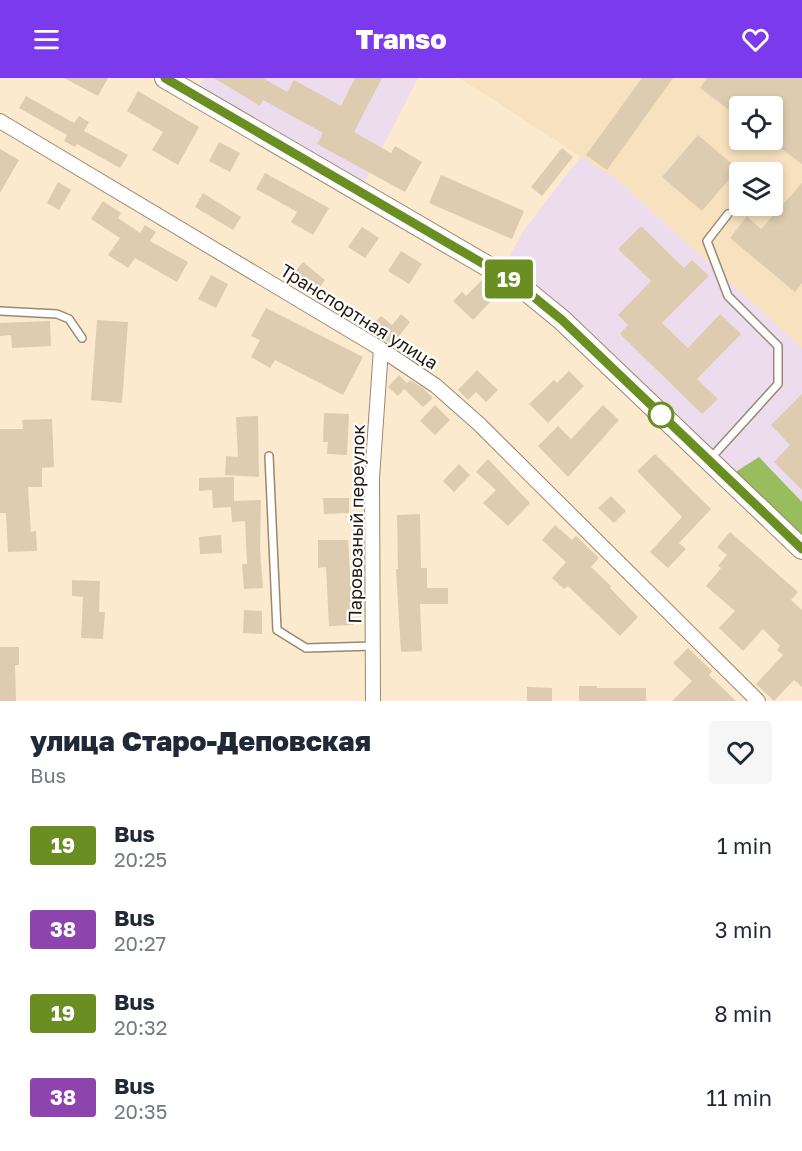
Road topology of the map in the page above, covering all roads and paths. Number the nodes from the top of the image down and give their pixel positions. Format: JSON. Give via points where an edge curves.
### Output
{"nodes":[{"id":1,"x":165,"y":78,"type":"edge"},
{"id":2,"x":0,"y":121,"type":"edge"},
{"id":3,"x":728,"y":214,"type":"dead end"},
{"id":4,"x":0,"y":311,"type":"edge"},
{"id":5,"x":82,"y":338,"type":"dead end"},
{"id":6,"x":381,"y":349,"type":"junction"},
{"id":7,"x":269,"y":456,"type":"dead end"},
{"id":8,"x":709,"y":460,"type":"junction"},
{"id":9,"x":802,"y":549,"type":"edge"},
{"id":10,"x":374,"y":646,"type":"junction"},
{"id":11,"x":373,"y":701,"type":"edge"},
{"id":12,"x":758,"y":701,"type":"edge"}],
"edges":[{"from":1,"to":8,"type":"main road","via":[[518,284],[562,320]]},
{"from":2,"to":6,"type":"street","name":"Транспортная улица"},
{"from":3,"to":8,"type":"lane","via":[[707,241],[728,296],[778,346],[778,384]]},
{"from":4,"to":5,"type":"lane","via":[[57,314],[69,319]]},
{"from":6,"to":10,"type":"street","name":"Паровозный переулок","via":[[372,478]]},
{"from":6,"to":12,"type":"street","name":"Транспортная улица","via":[[436,386],[479,424]]},
{"from":7,"to":10,"type":"lane","via":[[277,630],[306,648]]},
{"from":8,"to":9,"type":"main road"},
{"from":10,"to":11,"type":"street","name":"Паровозный переулок"}]}
